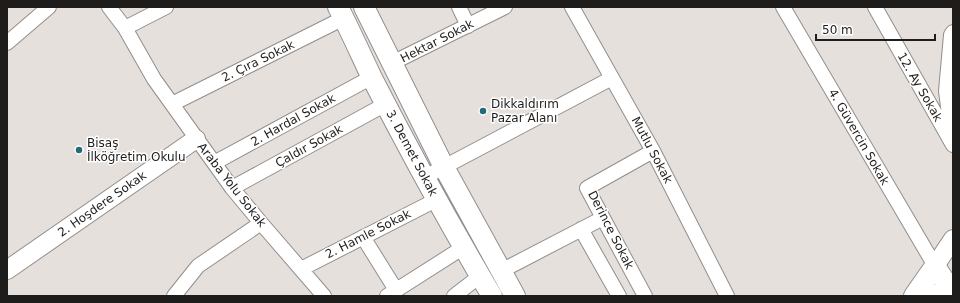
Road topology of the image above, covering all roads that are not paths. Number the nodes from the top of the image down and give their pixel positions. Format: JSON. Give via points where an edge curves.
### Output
{"nodes":[{"id":1,"x":49,"y":7,"type":"edge"},
{"id":2,"x":109,"y":7,"type":"edge"},
{"id":3,"x":166,"y":7,"type":"edge"},
{"id":4,"x":364,"y":7,"type":"edge"},
{"id":5,"x":459,"y":7,"type":"edge"},
{"id":6,"x":505,"y":7,"type":"edge"},
{"id":7,"x":572,"y":7,"type":"edge"},
{"id":8,"x":783,"y":7,"type":"edge"},
{"id":9,"x":875,"y":7,"type":"edge"},
{"id":10,"x":341,"y":13,"type":"edge"},
{"id":11,"x":468,"y":26,"type":"junction"},
{"id":12,"x":125,"y":28,"type":"junction"},
{"id":13,"x":953,"y":32,"type":"edge"},
{"id":14,"x":7,"y":43,"type":"edge"},
{"id":15,"x":392,"y":63,"type":"junction"},
{"id":16,"x":372,"y":77,"type":"junction"},
{"id":17,"x":612,"y":78,"type":"junction"},
{"id":18,"x":172,"y":104,"type":"junction"},
{"id":19,"x":386,"y":104,"type":"junction"},
{"id":20,"x":196,"y":139,"type":"junction"},
{"id":21,"x":953,"y":145,"type":"edge"},
{"id":22,"x":653,"y":151,"type":"junction"},
{"id":23,"x":214,"y":163,"type":"junction"},
{"id":24,"x":444,"y":167,"type":"junction"},
{"id":25,"x":426,"y":177,"type":"junction"},
{"id":26,"x":232,"y":188,"type":"junction"},
{"id":27,"x":436,"y":200,"type":"junction"},
{"id":28,"x":602,"y":218,"type":"junction"},
{"id":29,"x":261,"y":223,"type":"junction"},
{"id":30,"x":581,"y":229,"type":"junction"},
{"id":31,"x":363,"y":237,"type":"junction"},
{"id":32,"x":953,"y":238,"type":"edge"},
{"id":33,"x":464,"y":247,"type":"junction"},
{"id":34,"x":935,"y":266,"type":"junction"},
{"id":35,"x":301,"y":269,"type":"junction"},
{"id":36,"x":7,"y":270,"type":"edge"},
{"id":37,"x":501,"y":271,"type":"junction"},
{"id":38,"x":480,"y":276,"type":"junction"},
{"id":39,"x":392,"y":293,"type":"edge"},
{"id":40,"x":953,"y":293,"type":"edge"},
{"id":41,"x":923,"y":294,"type":"edge"},
{"id":42,"x":174,"y":296,"type":"edge"},
{"id":43,"x":324,"y":296,"type":"edge"},
{"id":44,"x":454,"y":296,"type":"edge"},
{"id":45,"x":492,"y":296,"type":"edge"},
{"id":46,"x":515,"y":296,"type":"edge"},
{"id":47,"x":619,"y":296,"type":"edge"},
{"id":48,"x":645,"y":296,"type":"edge"},
{"id":49,"x":727,"y":296,"type":"edge"}],
"edges":[{"from":1,"to":14,"type":"street"},
{"from":2,"to":12,"type":"street","name":"Araba Yolu Sokak"},
{"from":3,"to":12,"type":"street"},
{"from":4,"to":15,"type":"main road","name":"3. Demet Sokak"},
{"from":5,"to":11,"type":"street"},
{"from":6,"to":11,"type":"street","name":"Hektar Sokak"},
{"from":7,"to":17,"type":"street","name":"Mutlu Sokak"},
{"from":8,"to":34,"type":"street","name":"4. Güvercin Sokak"},
{"from":9,"to":21,"type":"street","name":"12. Ay Sokak"},
{"from":10,"to":16,"type":"main road","name":"3. Demet Sokak"},
{"from":10,"to":18,"type":"street","name":"2. Çıra Sokak"},
{"from":11,"to":15,"type":"street","name":"Hektar Sokak"},
{"from":12,"to":18,"type":"street","name":"Araba Yolu Sokak","via":[[154,79]]},
{"from":13,"to":21,"type":"street","via":[[946,90]]},
{"from":15,"to":24,"type":"main road","name":"3. Demet Sokak"},
{"from":16,"to":19,"type":"main road","name":"3. Demet Sokak"},
{"from":16,"to":23,"type":"street","name":"2. Hardal Sokak"},
{"from":17,"to":22,"type":"street","name":"Mutlu Sokak"},
{"from":17,"to":24,"type":"street"},
{"from":18,"to":20,"type":"street","name":"Araba Yolu Sokak"},
{"from":19,"to":25,"type":"main road","name":"3. Demet Sokak"},
{"from":19,"to":26,"type":"street","name":"Çaldır Sokak"},
{"from":20,"to":23,"type":"street","name":"Araba Yolu Sokak"},
{"from":20,"to":36,"type":"street","name":"2. Hoşdere Sokak"},
{"from":22,"to":28,"type":"street","name":"Derince Sokak","via":[[587,188]]},
{"from":22,"to":49,"type":"street","name":"Mutlu Sokak"},
{"from":23,"to":26,"type":"street","name":"Araba Yolu Sokak"},
{"from":24,"to":25,"type":"street"},
{"from":24,"to":37,"type":"main road","name":"3. Demet Sokak"},
{"from":25,"to":27,"type":"main road","name":"3. Demet Sokak"},
{"from":26,"to":29,"type":"street","name":"Araba Yolu Sokak"},
{"from":27,"to":31,"type":"street","name":"2. Hamle Sokak"},
{"from":27,"to":33,"type":"main road","name":"3. Demet Sokak"},
{"from":28,"to":30,"type":"street"},
{"from":28,"to":48,"type":"street","name":"Derince Sokak"},
{"from":29,"to":35,"type":"street","name":"Araba Yolu Sokak"},
{"from":29,"to":42,"type":"street","via":[[198,266]]},
{"from":30,"to":37,"type":"street"},
{"from":30,"to":47,"type":"street","name":"Derince Sokak"},
{"from":31,"to":35,"type":"street","name":"2. Hamle Sokak"},
{"from":31,"to":39,"type":"street"},
{"from":32,"to":34,"type":"street"},
{"from":33,"to":38,"type":"main road","name":"3. Demet Sokak"},
{"from":33,"to":39,"type":"street"},
{"from":34,"to":40,"type":"main road"},
{"from":34,"to":41,"type":"main road"},
{"from":35,"to":43,"type":"street","name":"Araba Yolu Sokak"},
{"from":37,"to":46,"type":"main road","name":"3. Demet Sokak"},
{"from":38,"to":44,"type":"street"},
{"from":38,"to":45,"type":"main road","name":"3. Demet Sokak"}]}
